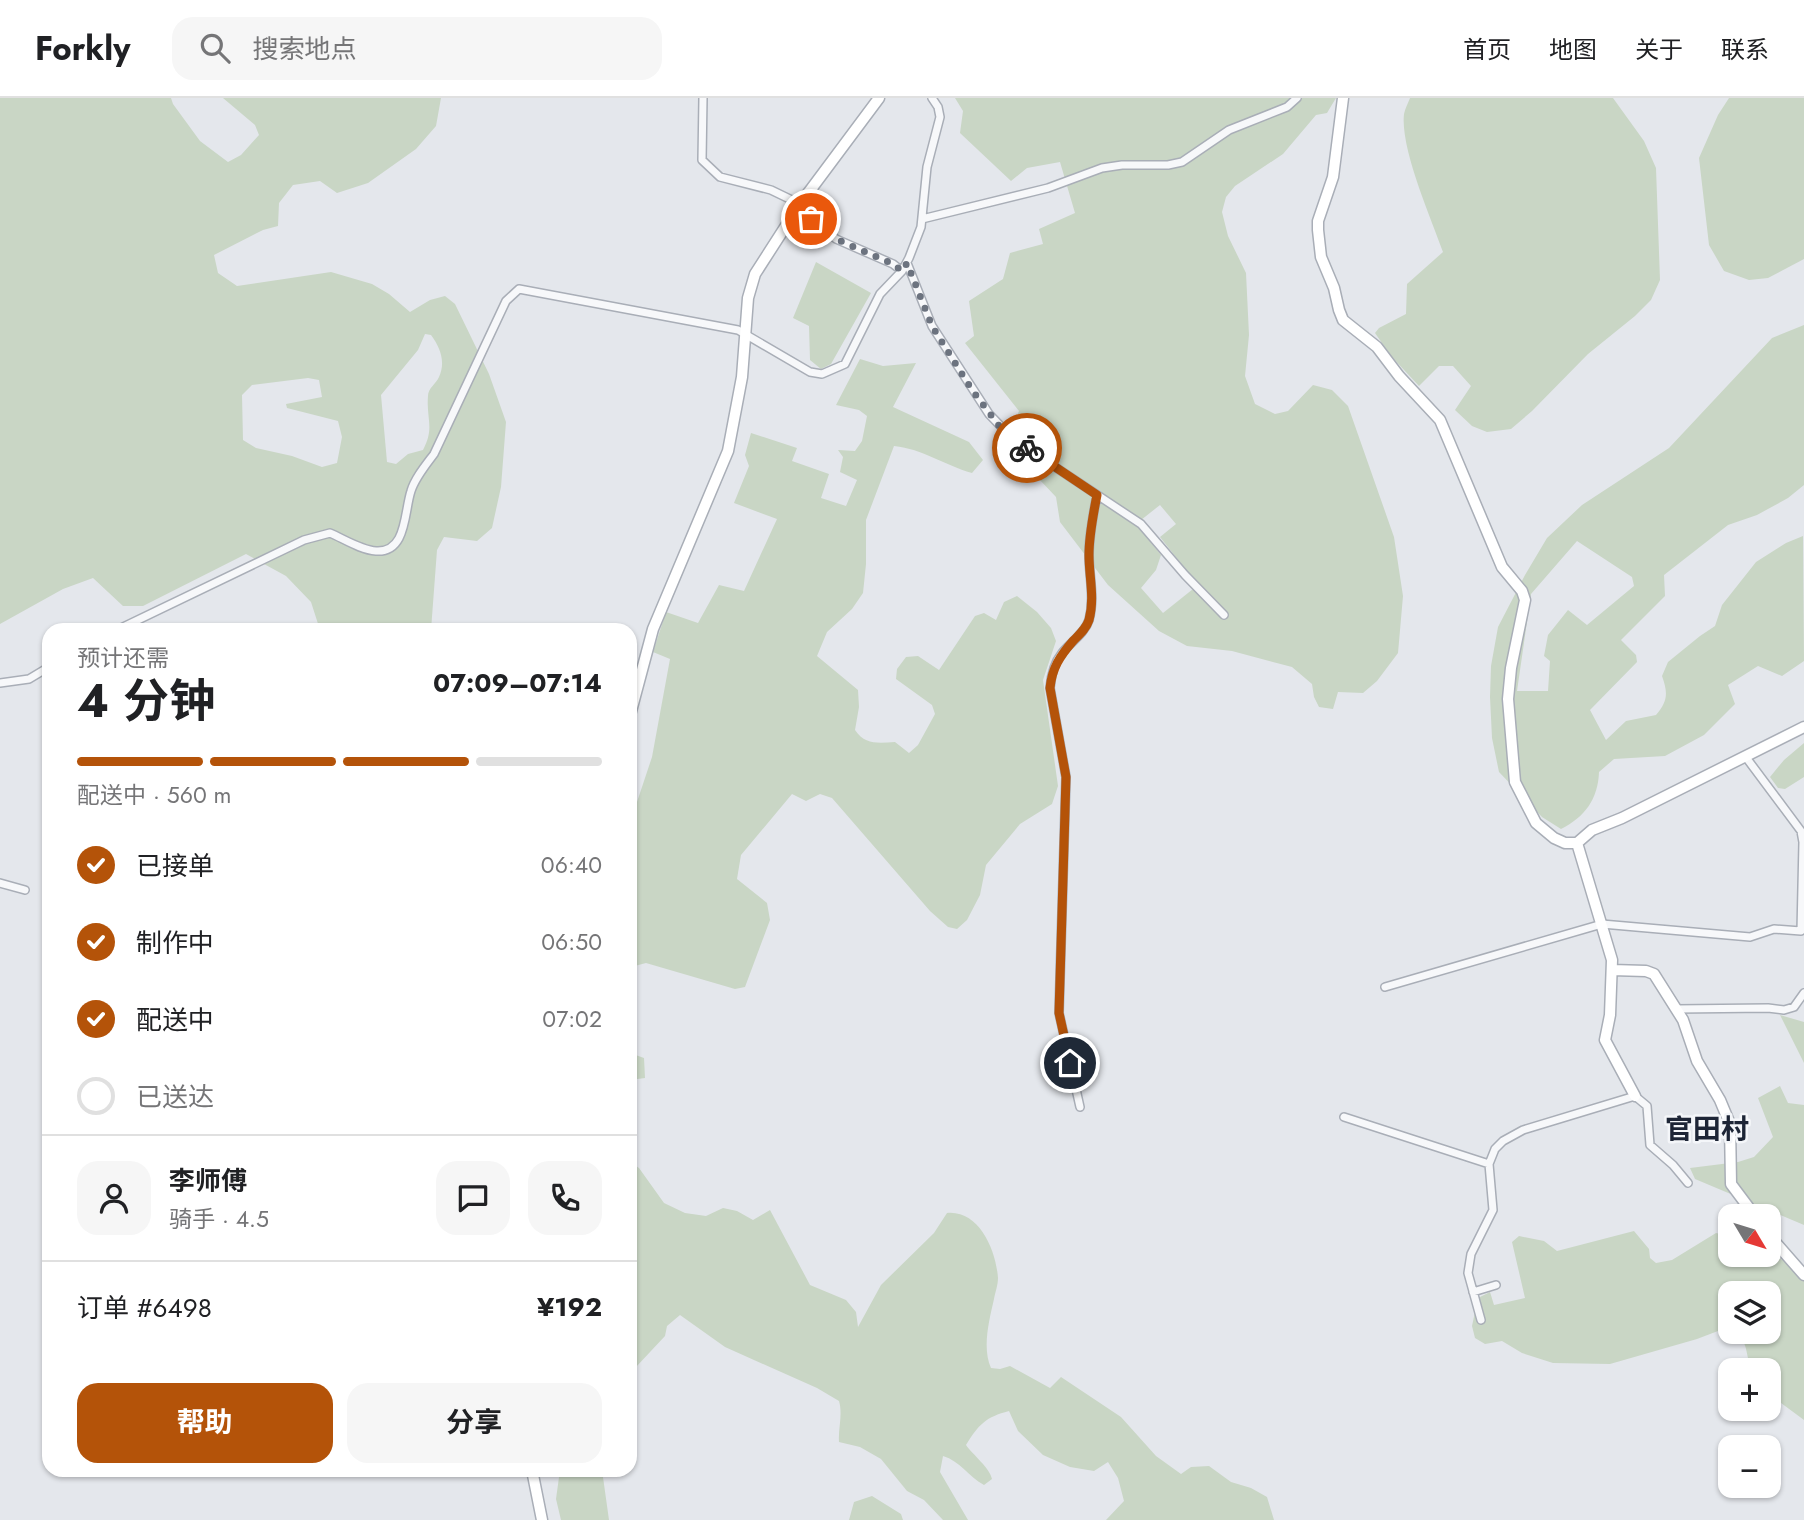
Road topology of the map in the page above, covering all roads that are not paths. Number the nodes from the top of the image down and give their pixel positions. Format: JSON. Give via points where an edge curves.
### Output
{"nodes":[{"id":1,"x":703,"y":98,"type":"edge"},
{"id":2,"x":932,"y":98,"type":"edge"},
{"id":3,"x":1297,"y":98,"type":"edge"},
{"id":4,"x":1343,"y":98,"type":"edge"},
{"id":5,"x":874,"y":100,"type":"edge"},
{"id":6,"x":798,"y":206,"type":"junction"},
{"id":7,"x":922,"y":219,"type":"junction"},
{"id":8,"x":907,"y":263,"type":"junction"},
{"id":9,"x":902,"y":271,"type":"junction"},
{"id":10,"x":745,"y":336,"type":"junction"},
{"id":11,"x":1097,"y":495,"type":"junction"},
{"id":12,"x":1224,"y":615,"type":"dead end"},
{"id":13,"x":132,"y":623,"type":"edge"},
{"id":14,"x":42,"y":671,"type":"edge"},
{"id":15,"x":0,"y":683,"type":"edge"},
{"id":16,"x":637,"y":689,"type":"edge"},
{"id":17,"x":1804,"y":727,"type":"edge"},
{"id":18,"x":1745,"y":756,"type":"junction"},
{"id":19,"x":1577,"y":843,"type":"junction"},
{"id":20,"x":1803,"y":851,"type":"edge"},
{"id":21,"x":0,"y":883,"type":"edge"},
{"id":22,"x":25,"y":890,"type":"dead end"},
{"id":23,"x":1602,"y":924,"type":"junction"},
{"id":24,"x":1612,"y":970,"type":"junction"},
{"id":25,"x":1385,"y":987,"type":"dead end"},
{"id":26,"x":1804,"y":993,"type":"edge"},
{"id":27,"x":1676,"y":1009,"type":"junction"},
{"id":28,"x":1635,"y":1096,"type":"junction"},
{"id":29,"x":1080,"y":1107,"type":"dead end"},
{"id":30,"x":1343,"y":1117,"type":"dead end"},
{"id":31,"x":1489,"y":1164,"type":"junction"},
{"id":32,"x":1688,"y":1183,"type":"dead end"},
{"id":33,"x":1746,"y":1204,"type":"edge"},
{"id":34,"x":1782,"y":1250,"type":"edge"},
{"id":35,"x":1804,"y":1275,"type":"edge"},
{"id":36,"x":1496,"y":1285,"type":"dead end"},
{"id":37,"x":1473,"y":1292,"type":"junction"},
{"id":38,"x":1481,"y":1320,"type":"dead end"},
{"id":39,"x":533,"y":1477,"type":"edge"},
{"id":40,"x":542,"y":1520,"type":"edge"}],
"edges":[{"from":1,"to":6,"type":"street","via":[[702,160],[720,177],[771,190]]},
{"from":2,"to":7,"type":"street","via":[[940,117],[927,167]]},
{"from":3,"to":7,"type":"street","via":[[1287,107],[1229,130],[1182,162],[1102,168],[1048,188]]},
{"from":4,"to":19,"type":"street","via":[[1333,177],[1318,221],[1321,257],[1343,320],[1377,347],[1440,420],[1502,568],[1522,591],[1525,600],[1508,699],[1515,782],[1536,823],[1554,838]]},
{"from":5,"to":6,"type":"street"},
{"from":6,"to":9,"type":"street","via":[[836,239]]},
{"from":6,"to":10,"type":"street","via":[[755,274]]},
{"from":7,"to":8,"type":"street"},
{"from":8,"to":9,"type":"street"},
{"from":8,"to":11,"type":"street","via":[[932,326],[989,414],[1013,439]]},
{"from":9,"to":10,"type":"street","via":[[880,294],[851,355],[834,371],[810,372]]},
{"from":10,"to":13,"type":"street","via":[[738,330],[519,289],[506,302],[411,491],[405,523],[393,546],[374,551],[330,533],[304,540]]},
{"from":10,"to":16,"type":"street","via":[[728,452],[653,629]]},
{"from":11,"to":12,"type":"street","via":[[1141,524]]},
{"from":11,"to":29,"type":"street","via":[[1089,553],[1090,617],[1087,627],[1060,656],[1050,688],[1066,777],[1059,1013]]},
{"from":14,"to":15,"type":"street","via":[[30,679]]},
{"from":17,"to":18,"type":"street"},
{"from":18,"to":19,"type":"street","via":[[1592,830]]},
{"from":18,"to":20,"type":"street","via":[[1801,831]]},
{"from":19,"to":23,"type":"street"},
{"from":20,"to":23,"type":"street","via":[[1801,931],[1774,929],[1750,937]]},
{"from":21,"to":22,"type":"street"},
{"from":23,"to":24,"type":"street"},
{"from":23,"to":25,"type":"street"},
{"from":24,"to":27,"type":"street","via":[[1654,974]]},
{"from":24,"to":28,"type":"street","via":[[1605,1040]]},
{"from":26,"to":27,"type":"street","via":[[1794,1007],[1784,1010]]},
{"from":27,"to":33,"type":"street","via":[[1730,1124],[1731,1184]]},
{"from":28,"to":31,"type":"street","via":[[1523,1130],[1503,1141]]},
{"from":28,"to":32,"type":"street","via":[[1647,1106],[1650,1145]]},
{"from":30,"to":31,"type":"street"},
{"from":31,"to":37,"type":"street","via":[[1493,1210],[1471,1254],[1468,1273]]},
{"from":34,"to":35,"type":"street"},
{"from":36,"to":37,"type":"street"},
{"from":37,"to":38,"type":"street"},
{"from":39,"to":40,"type":"street"}]}
